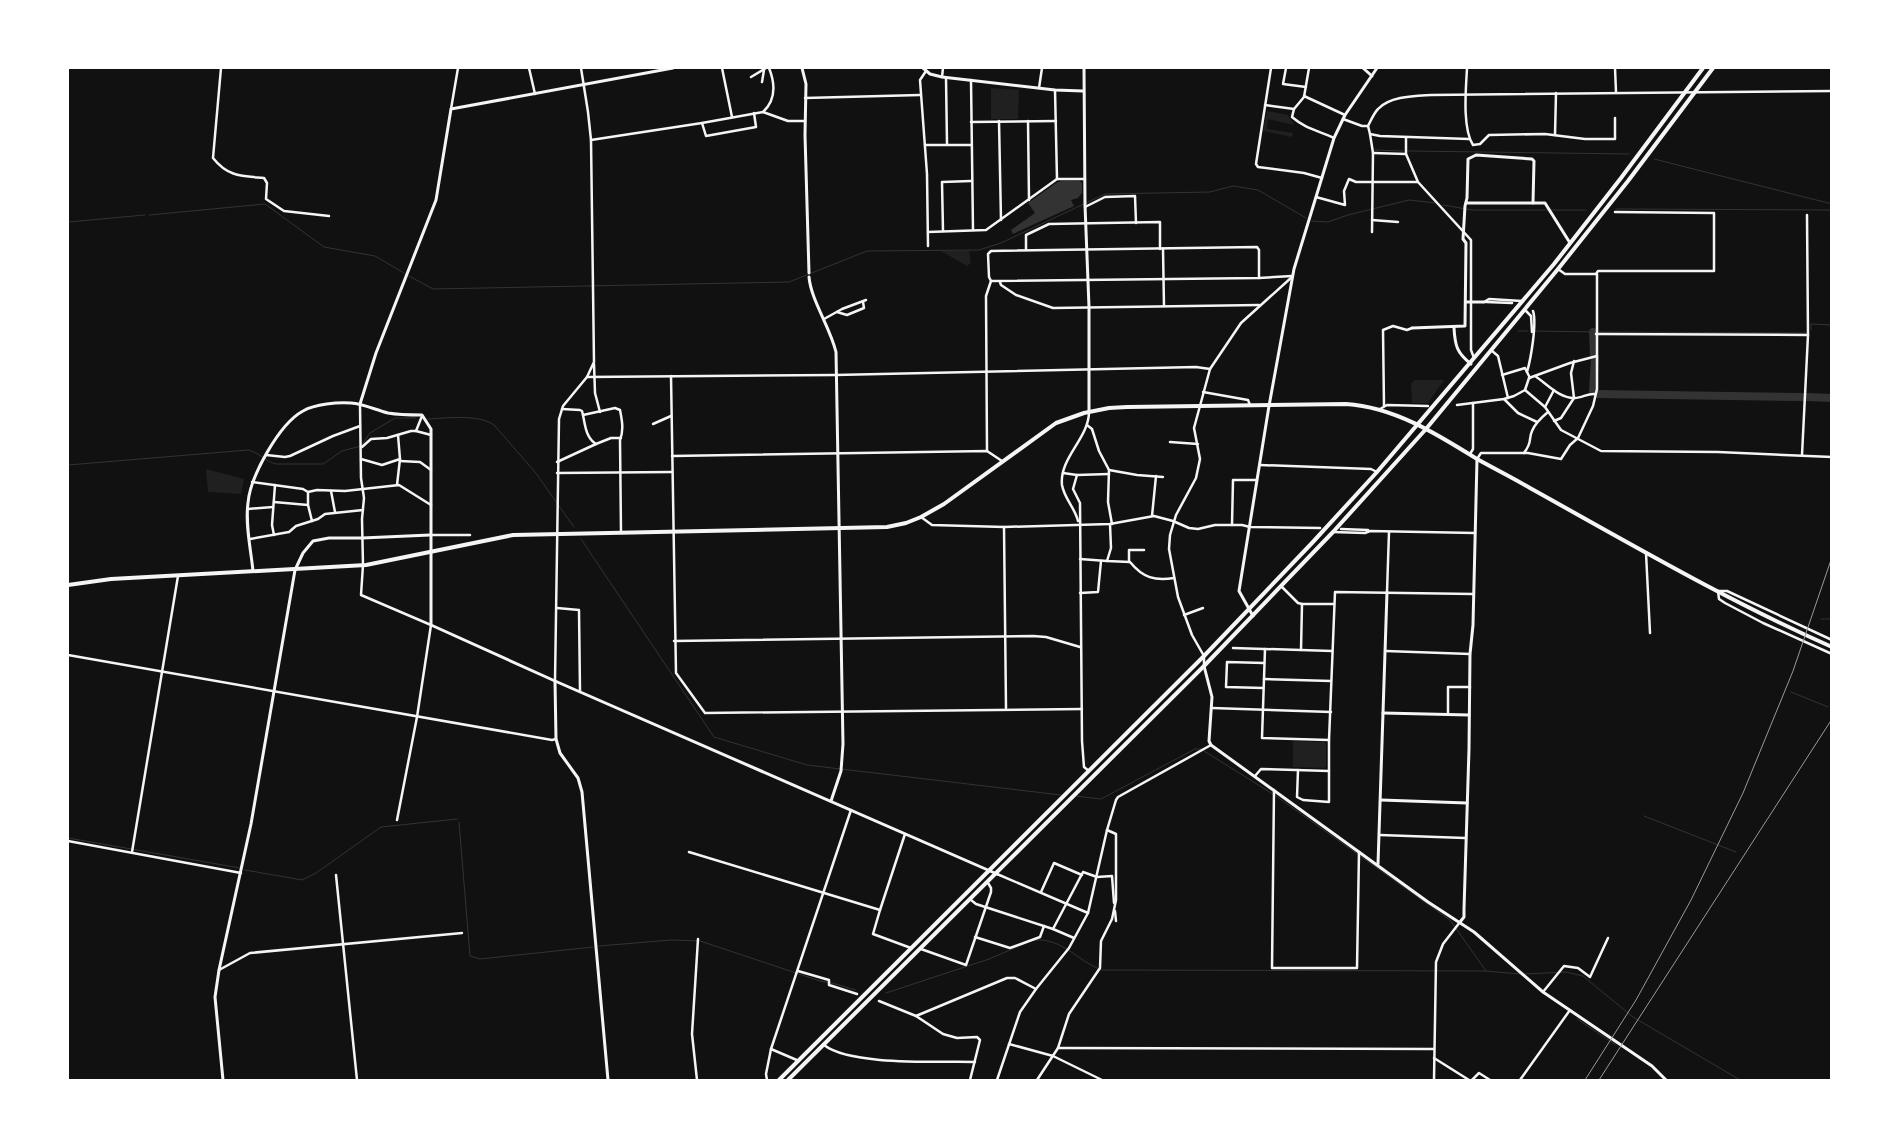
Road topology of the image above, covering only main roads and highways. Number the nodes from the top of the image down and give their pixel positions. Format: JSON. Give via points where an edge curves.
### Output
{"nodes":[{"id":1,"x":1703,"y":68,"type":"edge"},
{"id":2,"x":1713,"y":68,"type":"edge"},
{"id":3,"x":1417,"y":425,"type":"junction"},
{"id":4,"x":1426,"y":429,"type":"junction"},
{"id":5,"x":68,"y":585,"type":"edge"},
{"id":6,"x":1832,"y":647,"type":"edge"},
{"id":7,"x":778,"y":1080,"type":"edge"},
{"id":8,"x":788,"y":1080,"type":"edge"}],
"edges":[{"from":1,"to":3,"type":"main road","via":[[1570,243]]},
{"from":2,"to":4,"type":"main road","via":[[1558,270]]},
{"from":3,"to":4,"type":"main road"},
{"from":3,"to":5,"type":"main road","via":[[1382,408],[1366,405],[1109,408],[1056,423],[944,504],[906,523],[886,527],[512,535],[363,566],[111,579]]},
{"from":3,"to":7,"type":"main road","via":[[1204,656]]},
{"from":4,"to":6,"type":"main road","via":[[1646,553]]},
{"from":4,"to":8,"type":"main road","via":[[1333,532],[1204,666]]}]}
